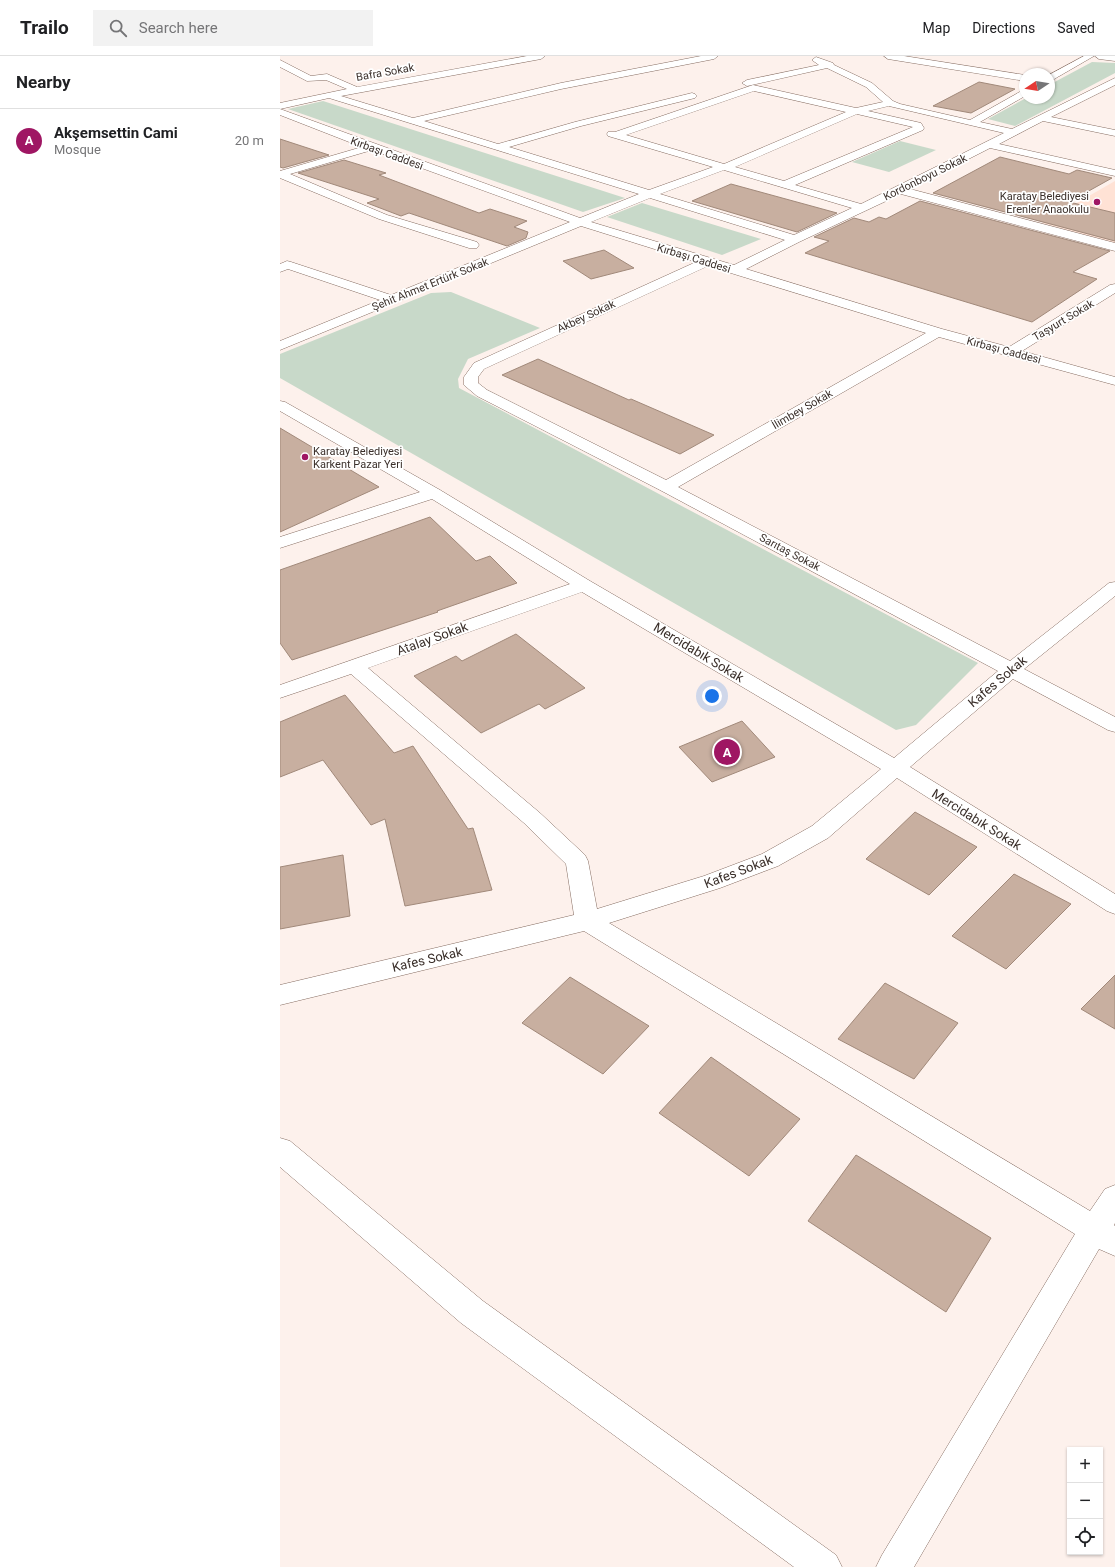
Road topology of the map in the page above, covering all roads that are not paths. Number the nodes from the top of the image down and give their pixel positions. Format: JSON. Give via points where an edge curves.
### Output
{"nodes":[{"id":1,"x":541,"y":56,"type":"edge"},
{"id":2,"x":714,"y":56,"type":"edge"},
{"id":3,"x":807,"y":56,"type":"edge"},
{"id":4,"x":813,"y":56,"type":"edge"},
{"id":5,"x":888,"y":56,"type":"edge"},
{"id":6,"x":1090,"y":56,"type":"edge"},
{"id":7,"x":1099,"y":56,"type":"edge"},
{"id":8,"x":1115,"y":58,"type":"edge"},
{"id":9,"x":280,"y":63,"type":"edge"},
{"id":10,"x":830,"y":65,"type":"junction"},
{"id":11,"x":1055,"y":76,"type":"edge"},
{"id":12,"x":1019,"y":77,"type":"edge"},
{"id":13,"x":1115,"y":81,"type":"edge"},
{"id":14,"x":743,"y":84,"type":"junction"},
{"id":15,"x":753,"y":88,"type":"junction"},
{"id":16,"x":356,"y":90,"type":"junction"},
{"id":17,"x":714,"y":91,"type":"dead end"},
{"id":18,"x":699,"y":94,"type":"dead end"},
{"id":19,"x":328,"y":95,"type":"junction"},
{"id":20,"x":1019,"y":96,"type":"edge"},
{"id":21,"x":890,"y":103,"type":"junction"},
{"id":22,"x":280,"y":106,"type":"edge"},
{"id":23,"x":856,"y":111,"type":"junction"},
{"id":24,"x":280,"y":112,"type":"edge"},
{"id":25,"x":1042,"y":118,"type":"junction"},
{"id":26,"x":412,"y":122,"type":"junction"},
{"id":27,"x":972,"y":123,"type":"junction"},
{"id":28,"x":578,"y":124,"type":"junction"},
{"id":29,"x":1015,"y":133,"type":"junction"},
{"id":30,"x":1115,"y":133,"type":"edge"},
{"id":31,"x":616,"y":135,"type":"junction"},
{"id":32,"x":989,"y":145,"type":"junction"},
{"id":33,"x":372,"y":147,"type":"junction"},
{"id":34,"x":496,"y":148,"type":"junction"},
{"id":35,"x":723,"y":166,"type":"junction"},
{"id":36,"x":1115,"y":173,"type":"edge"},
{"id":37,"x":280,"y":174,"type":"edge"},
{"id":38,"x":786,"y":185,"type":"junction"},
{"id":39,"x":900,"y":190,"type":"junction"},
{"id":40,"x":649,"y":194,"type":"junction"},
{"id":41,"x":862,"y":208,"type":"junction"},
{"id":42,"x":580,"y":222,"type":"junction"},
{"id":43,"x":795,"y":238,"type":"junction"},
{"id":44,"x":472,"y":245,"type":"dead end"},
{"id":45,"x":1115,"y":247,"type":"edge"},
{"id":46,"x":706,"y":262,"type":"junction"},
{"id":47,"x":280,"y":268,"type":"edge"},
{"id":48,"x":734,"y":270,"type":"junction"},
{"id":49,"x":1115,"y":288,"type":"edge"},
{"id":50,"x":392,"y":300,"type":"junction"},
{"id":51,"x":937,"y":332,"type":"junction"},
{"id":52,"x":280,"y":346,"type":"edge"},
{"id":53,"x":1011,"y":352,"type":"junction"},
{"id":54,"x":471,"y":377,"type":"joint"},
{"id":55,"x":1115,"y":381,"type":"edge"},
{"id":56,"x":280,"y":405,"type":"edge"},
{"id":57,"x":666,"y":487,"type":"junction"},
{"id":58,"x":434,"y":493,"type":"junction"},
{"id":59,"x":280,"y":543,"type":"edge"},
{"id":60,"x":584,"y":584,"type":"junction"},
{"id":61,"x":1115,"y":587,"type":"edge"},
{"id":62,"x":354,"y":666,"type":"junction"},
{"id":63,"x":1011,"y":670,"type":"junction"},
{"id":64,"x":280,"y":692,"type":"edge"},
{"id":65,"x":1115,"y":725,"type":"edge"},
{"id":66,"x":894,"y":768,"type":"junction"},
{"id":67,"x":1115,"y":904,"type":"edge"},
{"id":68,"x":587,"y":921,"type":"junction"},
{"id":69,"x":280,"y":995,"type":"edge"},
{"id":70,"x":280,"y":1150,"type":"edge"},
{"id":71,"x":1115,"y":1198,"type":"edge"},
{"id":72,"x":1105,"y":1236,"type":"edge"},
{"id":73,"x":824,"y":1567,"type":"edge"},
{"id":74,"x":894,"y":1567,"type":"edge"}],
"edges":[{"from":1,"to":16,"type":"street","name":"Bafra Sokak"},
{"from":2,"to":26,"type":"street","via":[[561,86]]},
{"from":3,"to":4,"type":"street"},
{"from":3,"to":10,"type":"street"},
{"from":5,"to":12,"type":"street"},
{"from":6,"to":11,"type":"street"},
{"from":7,"to":8,"type":"street"},
{"from":9,"to":16,"type":"street","via":[[310,80],[327,77]]},
{"from":10,"to":14,"type":"street"},
{"from":10,"to":21,"type":"street","via":[[869,85]]},
{"from":13,"to":25,"type":"street","name":"Kordonboyu Sokak"},
{"from":14,"to":15,"type":"street"},
{"from":14,"to":17,"type":"street"},
{"from":15,"to":23,"type":"street"},
{"from":15,"to":31,"type":"street"},
{"from":16,"to":19,"type":"street","name":"Bafra Sokak"},
{"from":18,"to":28,"type":"street"},
{"from":19,"to":22,"type":"street","name":"Bafra Sokak"},
{"from":19,"to":26,"type":"street"},
{"from":20,"to":27,"type":"street"},
{"from":21,"to":23,"type":"street","name":"Şehit Ahmet Ertürk Sokak"},
{"from":21,"to":27,"type":"street"},
{"from":23,"to":35,"type":"street","name":"Şehit Ahmet Ertürk Sokak","via":[[738,162]]},
{"from":23,"to":38,"type":"street","via":[[918,125],[919,128]]},
{"from":24,"to":33,"type":"street","name":"Kırbaşı Caddesi"},
{"from":25,"to":29,"type":"street","name":"Kordonboyu Sokak"},
{"from":25,"to":30,"type":"street"},
{"from":26,"to":34,"type":"street"},
{"from":27,"to":29,"type":"street"},
{"from":28,"to":31,"type":"street"},
{"from":28,"to":34,"type":"street"},
{"from":29,"to":32,"type":"street","name":"Kordonboyu Sokak"},
{"from":31,"to":35,"type":"street"},
{"from":32,"to":36,"type":"street"},
{"from":32,"to":39,"type":"street","name":"Kordonboyu Sokak"},
{"from":33,"to":37,"type":"street"},
{"from":33,"to":42,"type":"street","name":"Kırbaşı Caddesi"},
{"from":34,"to":40,"type":"street"},
{"from":35,"to":38,"type":"street"},
{"from":35,"to":40,"type":"street","name":"Şehit Ahmet Ertürk Sokak"},
{"from":37,"to":44,"type":"street","via":[[383,217]]},
{"from":38,"to":41,"type":"street"},
{"from":39,"to":41,"type":"street","name":"Kordonboyu Sokak"},
{"from":39,"to":45,"type":"street"},
{"from":40,"to":42,"type":"street","name":"Şehit Ahmet Ertürk Sokak"},
{"from":40,"to":43,"type":"street"},
{"from":41,"to":43,"type":"street","name":"Kordonboyu Sokak"},
{"from":42,"to":46,"type":"street","name":"Kırbaşı Caddesi"},
{"from":42,"to":50,"type":"street","name":"Şehit Ahmet Ertürk Sokak"},
{"from":43,"to":48,"type":"street","name":"Kordonboyu Sokak"},
{"from":46,"to":48,"type":"street","name":"Kırbaşı Caddesi"},
{"from":46,"to":54,"type":"street","name":"Akbey Sokak","via":[[494,359],[480,366]]},
{"from":47,"to":50,"type":"street","via":[[287,265]]},
{"from":48,"to":51,"type":"street","name":"Kırbaşı Caddesi"},
{"from":49,"to":53,"type":"street","name":"Taşyurt Sokak"},
{"from":50,"to":52,"type":"street","name":"Şehit Ahmet Ertürk Sokak"},
{"from":51,"to":53,"type":"street","name":"Kırbaşı Caddesi"},
{"from":51,"to":57,"type":"street","name":"İlimbey Sokak"},
{"from":53,"to":55,"type":"street","name":"Kırbaşı Caddesi"},
{"from":54,"to":57,"type":"street","name":"Sarıtaş Sokak","via":[[472,386],[482,393]]},
{"from":56,"to":58,"type":"street","name":"Mercidabık Sokak"},
{"from":57,"to":63,"type":"street","name":"Sarıtaş Sokak"},
{"from":58,"to":59,"type":"street"},
{"from":58,"to":60,"type":"street","name":"Mercidabık Sokak"},
{"from":60,"to":62,"type":"street","name":"Atalay Sokak"},
{"from":60,"to":66,"type":"street","name":"Mercidabık Sokak"},
{"from":61,"to":63,"type":"street","name":"Kafes Sokak"},
{"from":62,"to":64,"type":"street","name":"Atalay Sokak"},
{"from":62,"to":68,"type":"street","via":[[532,818],[577,861]]},
{"from":63,"to":65,"type":"street","name":"Sarıtaş Sokak"},
{"from":63,"to":66,"type":"street","name":"Kafes Sokak"},
{"from":66,"to":67,"type":"street","name":"Mercidabık Sokak"},
{"from":66,"to":68,"type":"street","name":"Kafes Sokak","via":[[820,832],[770,860],[712,882]]},
{"from":68,"to":69,"type":"street","name":"Kafes Sokak"},
{"from":68,"to":72,"type":"street"},
{"from":70,"to":73,"type":"street","via":[[472,1312]]},
{"from":71,"to":72,"type":"street"},
{"from":72,"to":74,"type":"street"}]}
